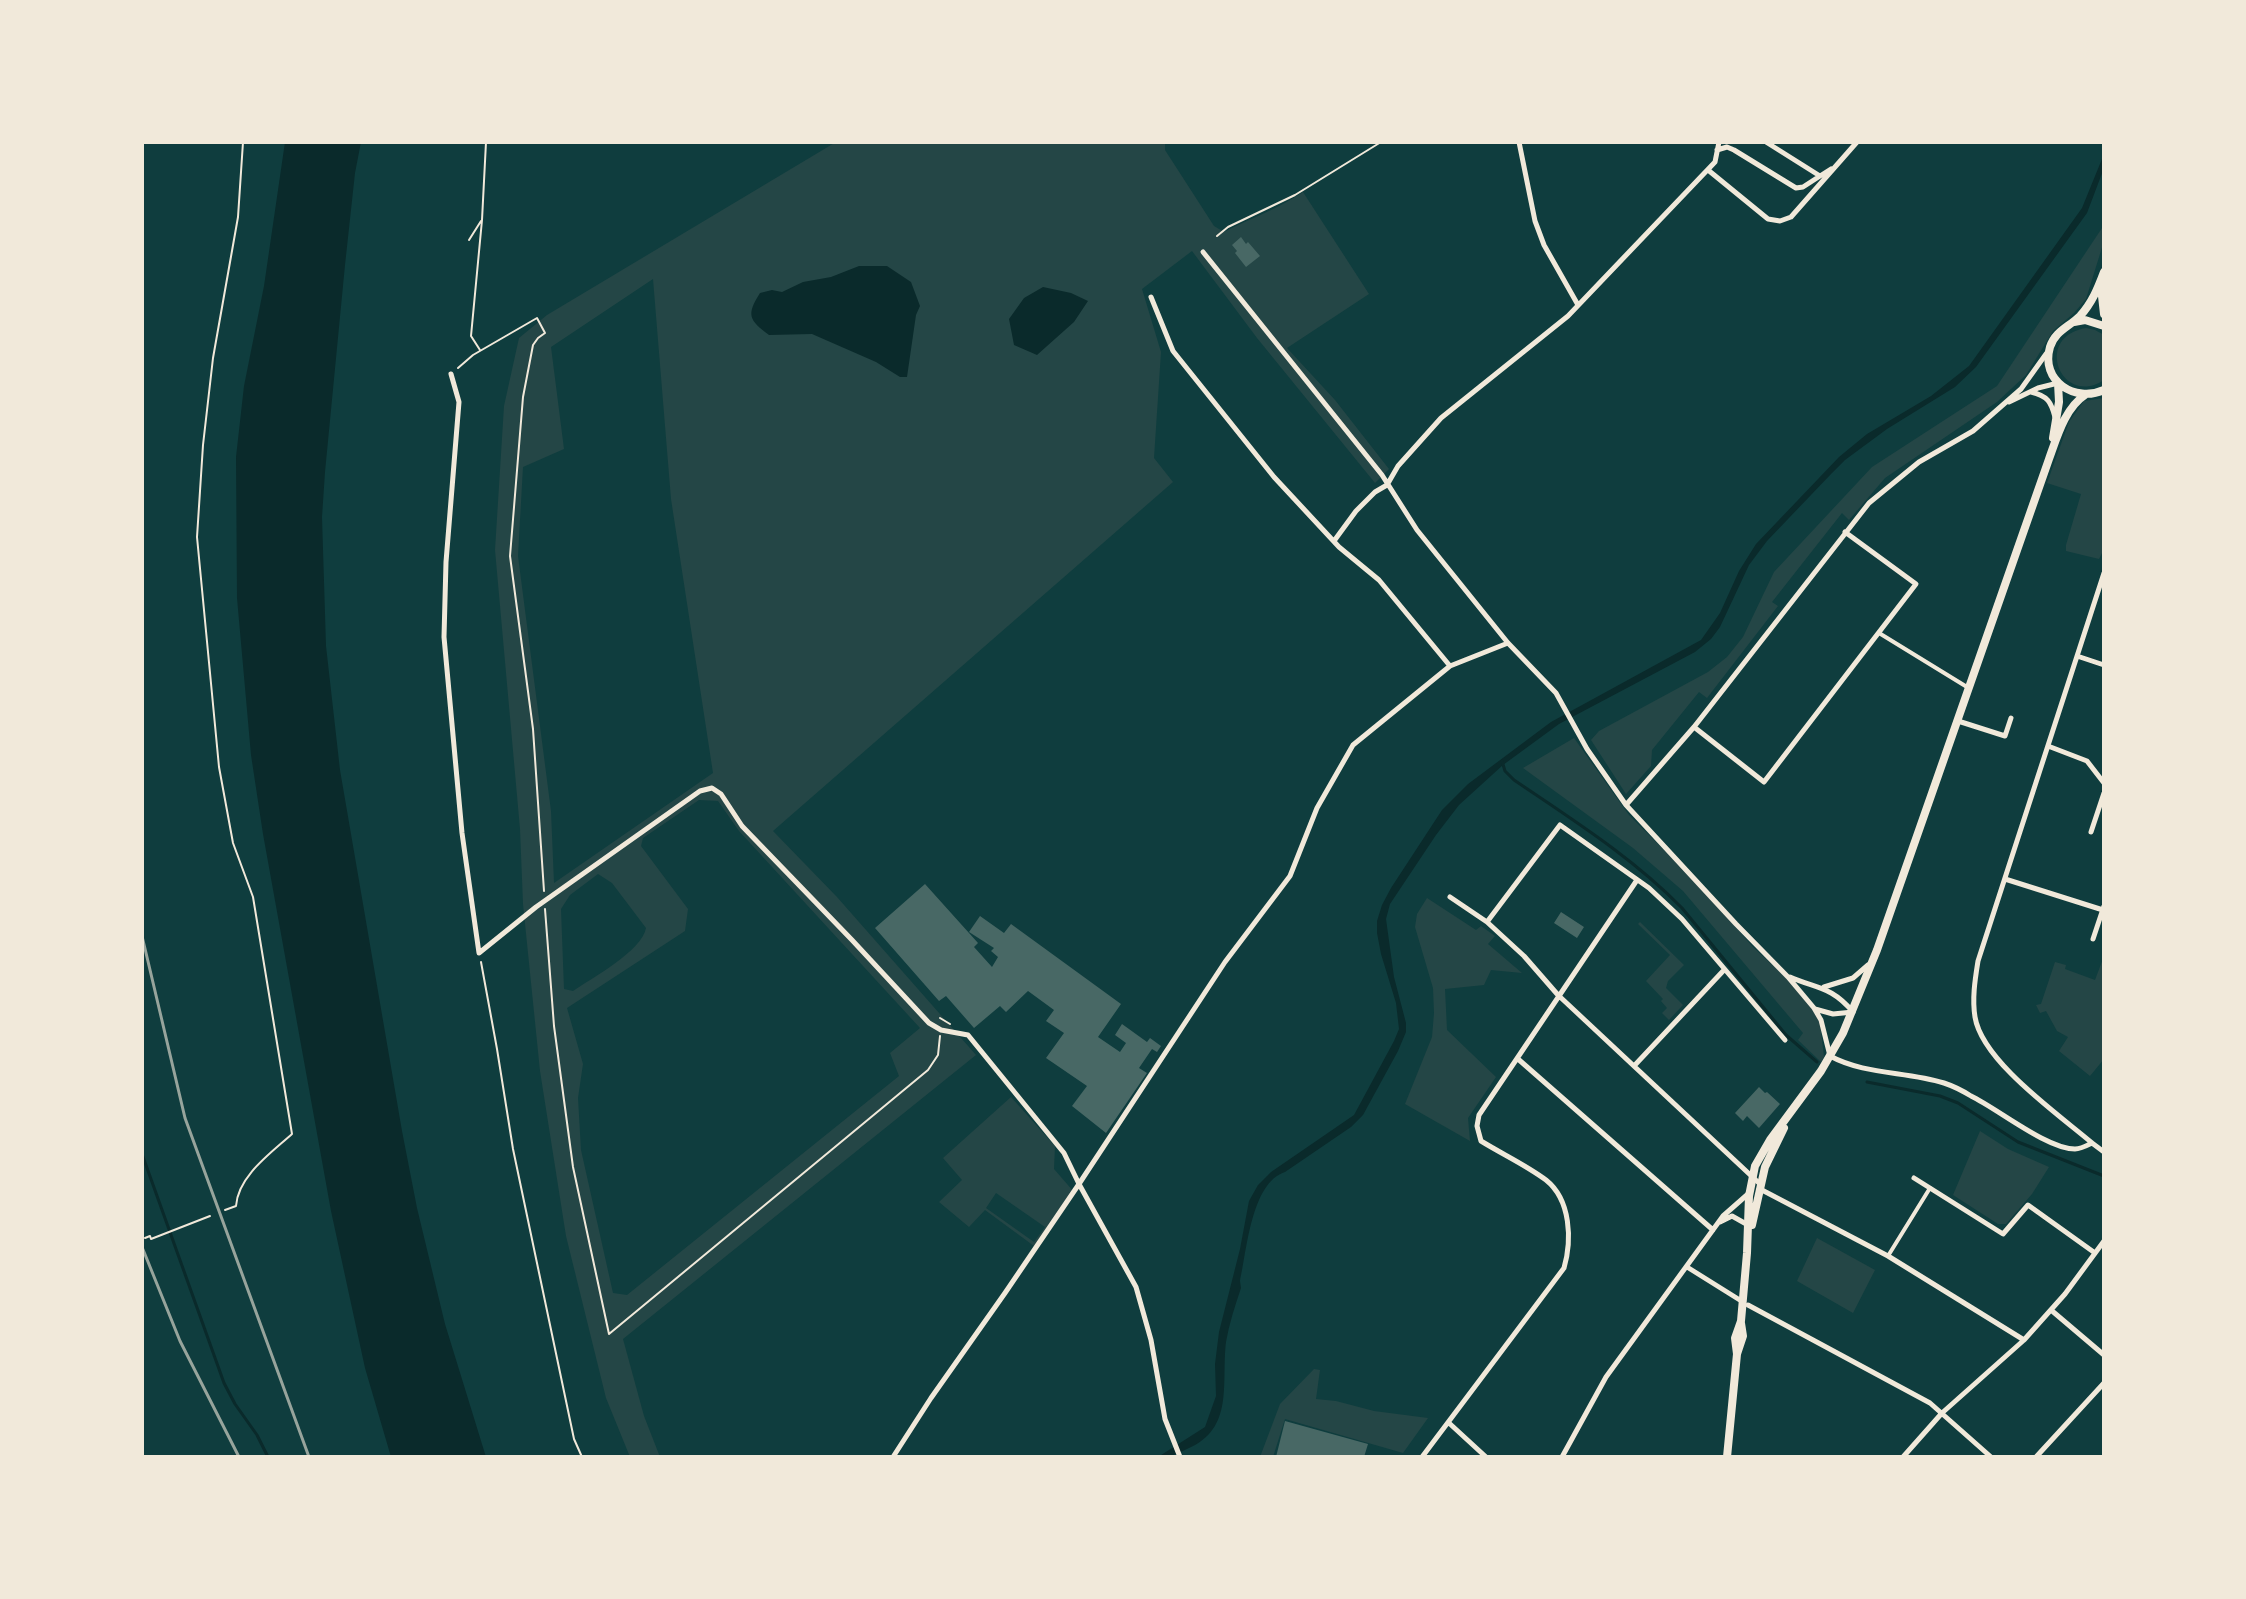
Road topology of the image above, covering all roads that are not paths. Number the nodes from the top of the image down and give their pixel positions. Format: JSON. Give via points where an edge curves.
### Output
{"nodes":[{"id":1,"x":1519,"y":142,"type":"edge"},
{"id":2,"x":1719,"y":142,"type":"edge"},
{"id":3,"x":1766,"y":142,"type":"edge"},
{"id":4,"x":1857,"y":142,"type":"edge"},
{"id":5,"x":1729,"y":144,"type":"edge"},
{"id":6,"x":1717,"y":150,"type":"junction"},
{"id":7,"x":1836,"y":167,"type":"junction"},
{"id":8,"x":1708,"y":170,"type":"junction"},
{"id":9,"x":1820,"y":176,"type":"junction"},
{"id":10,"x":1203,"y":252,"type":"dead end"},
{"id":11,"x":2104,"y":272,"type":"edge"},
{"id":12,"x":2104,"y":285,"type":"edge"},
{"id":13,"x":1151,"y":297,"type":"dead end"},
{"id":14,"x":1578,"y":305,"type":"junction"},
{"id":15,"x":2104,"y":314,"type":"edge"},
{"id":16,"x":2074,"y":322,"type":"junction"},
{"id":17,"x":2104,"y":326,"type":"edge"},
{"id":18,"x":2049,"y":349,"type":"junction"},
{"id":19,"x":451,"y":374,"type":"road end"},
{"id":20,"x":2058,"y":383,"type":"junction"},
{"id":21,"x":2103,"y":391,"type":"edge"},
{"id":22,"x":2030,"y":392,"type":"junction"},
{"id":23,"x":2085,"y":395,"type":"junction"},
{"id":24,"x":2005,"y":404,"type":"junction"},
{"id":25,"x":2056,"y":422,"type":"junction"},
{"id":26,"x":2049,"y":459,"type":"junction"},
{"id":27,"x":1387,"y":485,"type":"junction"},
{"id":28,"x":1845,"y":532,"type":"junction"},
{"id":29,"x":1334,"y":541,"type":"junction"},
{"id":30,"x":2104,"y":573,"type":"edge"},
{"id":31,"x":1879,"y":633,"type":"junction"},
{"id":32,"x":1508,"y":643,"type":"junction"},
{"id":33,"x":2077,"y":656,"type":"junction"},
{"id":34,"x":2104,"y":665,"type":"edge"},
{"id":35,"x":1450,"y":666,"type":"junction"},
{"id":36,"x":1969,"y":688,"type":"junction"},
{"id":37,"x":2011,"y":718,"type":"dead end"},
{"id":38,"x":1957,"y":721,"type":"junction"},
{"id":39,"x":1694,"y":727,"type":"junction"},
{"id":40,"x":2048,"y":746,"type":"junction"},
{"id":41,"x":2104,"y":783,"type":"edge"},
{"id":42,"x":2104,"y":793,"type":"edge"},
{"id":43,"x":1626,"y":805,"type":"junction"},
{"id":44,"x":2091,"y":832,"type":"dead end"},
{"id":45,"x":2005,"y":879,"type":"junction"},
{"id":46,"x":1637,"y":880,"type":"junction"},
{"id":47,"x":1450,"y":897,"type":"dead end"},
{"id":48,"x":2103,"y":908,"type":"edge"},
{"id":49,"x":1487,"y":922,"type":"junction"},
{"id":50,"x":2093,"y":939,"type":"dead end"},
{"id":51,"x":1877,"y":950,"type":"junction"},
{"id":52,"x":1724,"y":970,"type":"junction"},
{"id":53,"x":1788,"y":977,"type":"junction"},
{"id":54,"x":1823,"y":987,"type":"junction"},
{"id":55,"x":1558,"y":995,"type":"junction"},
{"id":56,"x":1814,"y":1008,"type":"junction"},
{"id":57,"x":1854,"y":1012,"type":"junction"},
{"id":58,"x":1785,"y":1040,"type":"dead end"},
{"id":59,"x":1830,"y":1056,"type":"junction"},
{"id":60,"x":1518,"y":1059,"type":"junction"},
{"id":61,"x":1634,"y":1066,"type":"junction"},
{"id":62,"x":1796,"y":1105,"type":"junction"},
{"id":63,"x":2092,"y":1143,"type":"junction"},
{"id":64,"x":2104,"y":1152,"type":"edge"},
{"id":65,"x":1753,"y":1176,"type":"junction"},
{"id":66,"x":1914,"y":1178,"type":"dead end"},
{"id":67,"x":1079,"y":1184,"type":"junction"},
{"id":68,"x":1756,"y":1187,"type":"junction"},
{"id":69,"x":1930,"y":1188,"type":"junction"},
{"id":70,"x":1752,"y":1209,"type":"junction"},
{"id":71,"x":1732,"y":1216,"type":"junction"},
{"id":72,"x":1748,"y":1225,"type":"junction"},
{"id":73,"x":1715,"y":1228,"type":"junction"},
{"id":74,"x":2104,"y":1241,"type":"edge"},
{"id":75,"x":1747,"y":1253,"type":"junction"},
{"id":76,"x":2095,"y":1253,"type":"junction"},
{"id":77,"x":1888,"y":1256,"type":"junction"},
{"id":78,"x":1687,"y":1267,"type":"junction"},
{"id":79,"x":1745,"y":1303,"type":"junction"},
{"id":80,"x":2051,"y":1310,"type":"junction"},
{"id":81,"x":2024,"y":1340,"type":"junction"},
{"id":82,"x":2104,"y":1355,"type":"edge"},
{"id":83,"x":2104,"y":1383,"type":"edge"},
{"id":84,"x":1942,"y":1413,"type":"junction"},
{"id":85,"x":1449,"y":1423,"type":"junction"},
{"id":86,"x":893,"y":1457,"type":"edge"},
{"id":87,"x":1180,"y":1457,"type":"edge"},
{"id":88,"x":1422,"y":1457,"type":"edge"},
{"id":89,"x":1486,"y":1457,"type":"edge"},
{"id":90,"x":1562,"y":1457,"type":"edge"},
{"id":91,"x":1727,"y":1457,"type":"edge"},
{"id":92,"x":1903,"y":1457,"type":"edge"},
{"id":93,"x":1991,"y":1457,"type":"edge"},
{"id":94,"x":2036,"y":1457,"type":"edge"}],
"edges":[{"from":1,"to":14,"type":"street","via":[[1535,221]]},
{"from":2,"to":6,"type":"street"},
{"from":3,"to":9,"type":"street"},
{"from":4,"to":7,"type":"street"},
{"from":5,"to":6,"type":"street"},
{"from":5,"to":9,"type":"street","via":[[1796,188]]},
{"from":6,"to":8,"type":"street"},
{"from":7,"to":8,"type":"street","via":[[1791,217],[1780,221],[1768,219]]},
{"from":7,"to":9,"type":"street"},
{"from":8,"to":14,"type":"street"},
{"from":10,"to":27,"type":"street"},
{"from":11,"to":16,"type":"main road","via":[[2089,305]]},
{"from":12,"to":15,"type":"main road"},
{"from":13,"to":29,"type":"street","via":[[1173,351],[1274,477]]},
{"from":14,"to":27,"type":"street","via":[[1441,418]]},
{"from":16,"to":17,"type":"main road"},
{"from":16,"to":18,"type":"main road","via":[[2062,328]]},
{"from":18,"to":20,"type":"main road","via":[[2051,373]]},
{"from":18,"to":24,"type":"street"},
{"from":19,"to":67,"type":"street","via":[[459,402],[444,637],[479,953],[700,791],[712,788],[929,1023],[968,1035],[1064,1153]]},
{"from":20,"to":22,"type":"street"},
{"from":20,"to":23,"type":"main road"},
{"from":20,"to":25,"type":"main road"},
{"from":21,"to":23,"type":"main road"},
{"from":22,"to":24,"type":"street"},
{"from":22,"to":25,"type":"street","via":[[2047,398]]},
{"from":23,"to":26,"type":"main road","via":[[2068,415]]},
{"from":24,"to":28,"type":"street","via":[[1973,431],[1919,462],[1869,503]]},
{"from":25,"to":26,"type":"main road"},
{"from":26,"to":36,"type":"main road"},
{"from":27,"to":29,"type":"street","via":[[1356,511]]},
{"from":27,"to":32,"type":"street"},
{"from":28,"to":31,"type":"street","via":[[1916,584]]},
{"from":28,"to":39,"type":"street"},
{"from":29,"to":35,"type":"street","via":[[1379,580]]},
{"from":30,"to":33,"type":"street"},
{"from":31,"to":36,"type":"street"},
{"from":31,"to":39,"type":"street","via":[[1764,782]]},
{"from":32,"to":35,"type":"street"},
{"from":32,"to":43,"type":"street","via":[[1556,693]]},
{"from":33,"to":34,"type":"street"},
{"from":33,"to":40,"type":"street"},
{"from":35,"to":67,"type":"street","via":[[1353,745],[1317,808],[1290,876],[1225,962]]},
{"from":36,"to":38,"type":"main road"},
{"from":37,"to":38,"type":"street","via":[[2005,736]]},
{"from":38,"to":51,"type":"main road"},
{"from":39,"to":43,"type":"street"},
{"from":40,"to":41,"type":"street","via":[[2087,761]]},
{"from":40,"to":45,"type":"street"},
{"from":42,"to":44,"type":"street"},
{"from":43,"to":53,"type":"street"},
{"from":45,"to":48,"type":"street"},
{"from":45,"to":63,"type":"street","via":[[1978,961],[1975,1019],[1985,1044],[2003,1066]]},
{"from":46,"to":49,"type":"street","via":[[1560,825]]},
{"from":46,"to":52,"type":"street","via":[[1682,919]]},
{"from":46,"to":55,"type":"street"},
{"from":47,"to":49,"type":"street"},
{"from":48,"to":50,"type":"street"},
{"from":49,"to":55,"type":"street"},
{"from":51,"to":54,"type":"street","via":[[1863,971]]},
{"from":51,"to":57,"type":"main road"},
{"from":52,"to":58,"type":"street"},
{"from":52,"to":61,"type":"street"},
{"from":53,"to":54,"type":"street"},
{"from":53,"to":56,"type":"street"},
{"from":54,"to":57,"type":"street"},
{"from":55,"to":60,"type":"street"},
{"from":55,"to":61,"type":"street"},
{"from":56,"to":57,"type":"street","via":[[1833,1014]]},
{"from":56,"to":59,"type":"street"},
{"from":57,"to":59,"type":"main road"},
{"from":59,"to":62,"type":"main road"},
{"from":59,"to":63,"type":"street","via":[[1855,1067],[1944,1083],[2070,1149]]},
{"from":60,"to":73,"type":"street"},
{"from":60,"to":85,"type":"street","via":[[1479,1115],[1481,1141],[1557,1192],[1565,1209],[1569,1250],[1564,1268]]},
{"from":61,"to":65,"type":"street"},
{"from":62,"to":65,"type":"main road","via":[[1760,1155]]},
{"from":62,"to":68,"type":"main road"},
{"from":63,"to":64,"type":"street"},
{"from":65,"to":68,"type":"main road"},
{"from":66,"to":69,"type":"street"},
{"from":67,"to":86,"type":"street"},
{"from":67,"to":87,"type":"street","via":[[1136,1287],[1168,1428]]},
{"from":68,"to":70,"type":"main road"},
{"from":68,"to":73,"type":"street"},
{"from":68,"to":77,"type":"street"},
{"from":69,"to":76,"type":"street","via":[[2003,1234],[2028,1205]]},
{"from":69,"to":77,"type":"street"},
{"from":70,"to":71,"type":"street"},
{"from":70,"to":72,"type":"main road"},
{"from":70,"to":75,"type":"main road"},
{"from":71,"to":72,"type":"street"},
{"from":71,"to":73,"type":"street"},
{"from":72,"to":75,"type":"main road"},
{"from":73,"to":78,"type":"street"},
{"from":74,"to":76,"type":"street"},
{"from":75,"to":79,"type":"main road"},
{"from":76,"to":80,"type":"street"},
{"from":77,"to":81,"type":"street"},
{"from":78,"to":79,"type":"street"},
{"from":78,"to":90,"type":"street","via":[[1606,1377]]},
{"from":79,"to":84,"type":"street"},
{"from":79,"to":91,"type":"main road"},
{"from":80,"to":81,"type":"street"},
{"from":80,"to":82,"type":"street"},
{"from":81,"to":84,"type":"street"},
{"from":83,"to":94,"type":"street"},
{"from":84,"to":92,"type":"street"},
{"from":84,"to":93,"type":"street"},
{"from":85,"to":88,"type":"street"},
{"from":85,"to":89,"type":"street"}]}
